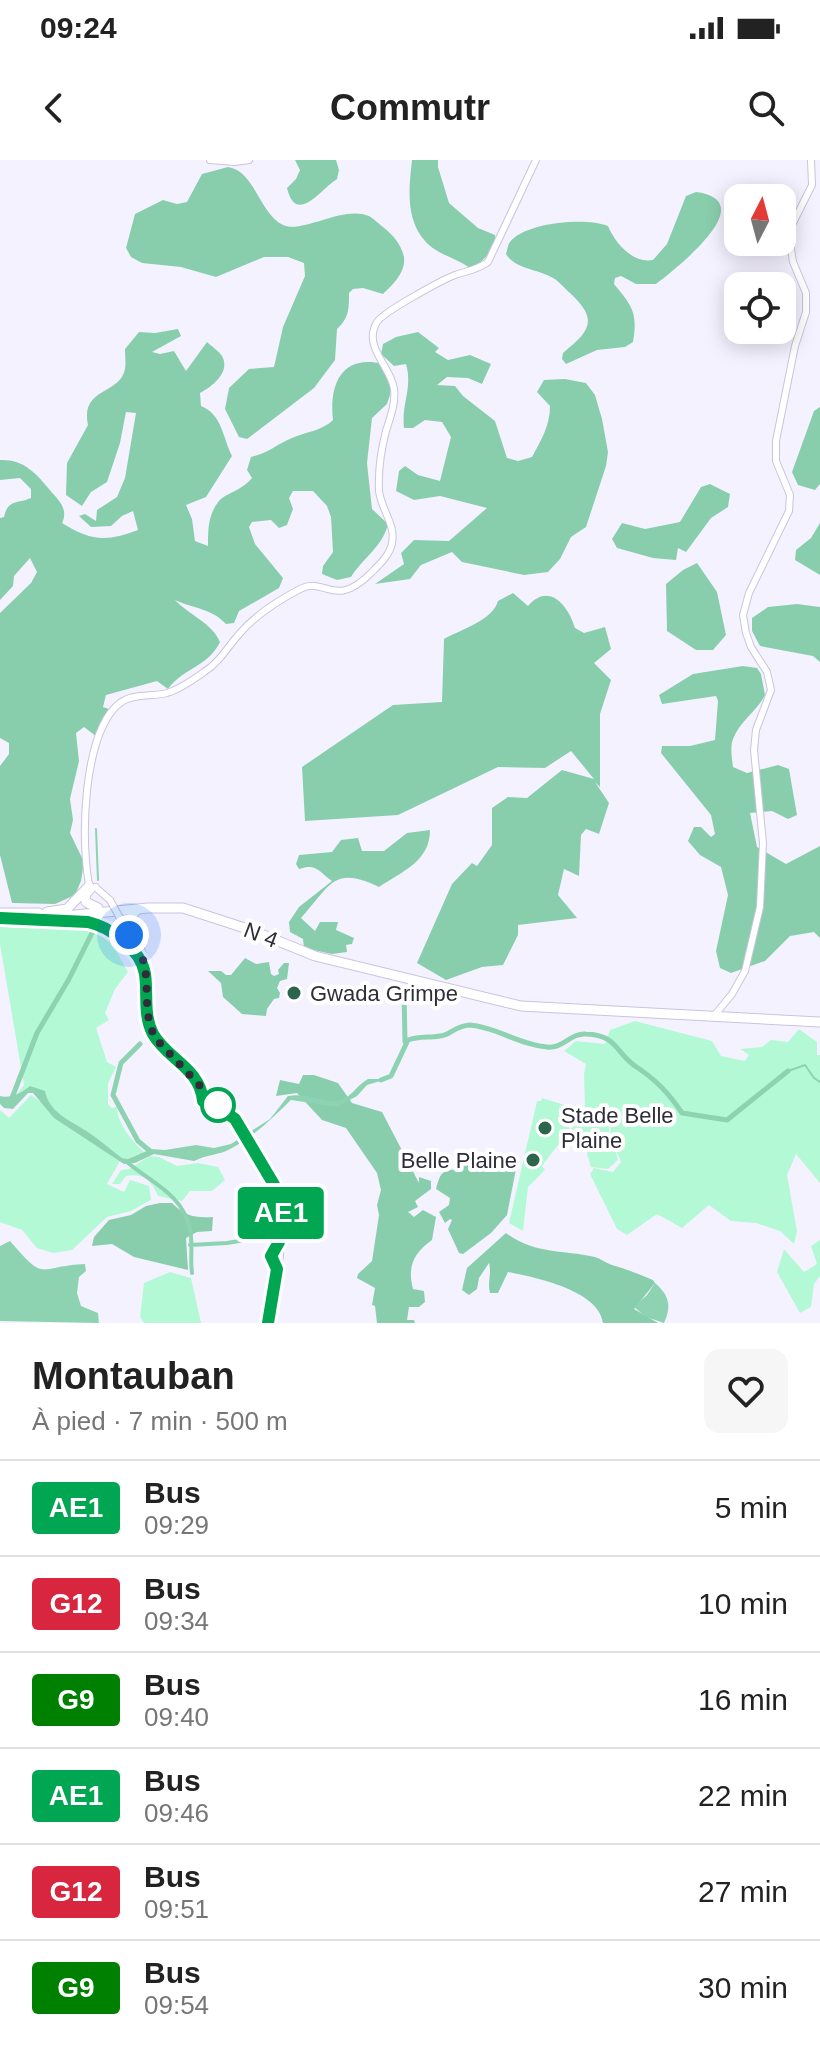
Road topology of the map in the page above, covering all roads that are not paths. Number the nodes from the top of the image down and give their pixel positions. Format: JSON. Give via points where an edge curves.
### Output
{"nodes":[{"id":1,"x":210,"y":160,"type":"edge"},
{"id":2,"x":249,"y":160,"type":"edge"},
{"id":3,"x":536,"y":160,"type":"edge"},
{"id":4,"x":811,"y":160,"type":"edge"},
{"id":5,"x":92,"y":887,"type":"junction"},
{"id":6,"x":98,"y":908,"type":"junction"},
{"id":7,"x":138,"y":909,"type":"junction"},
{"id":8,"x":0,"y":916,"type":"edge"},
{"id":9,"x":36,"y":916,"type":"junction"},
{"id":10,"x":136,"y":949,"type":"junction"},
{"id":11,"x":145,"y":975,"type":"joint"},
{"id":12,"x":590,"y":1011,"type":"junction"},
{"id":13,"x":713,"y":1017,"type":"junction"},
{"id":14,"x":820,"y":1022,"type":"edge"},
{"id":15,"x":268,"y":1323,"type":"edge"}],
"edges":[{"from":1,"to":2,"type":"main road"},
{"from":3,"to":5,"type":"main road","via":[[488,262],[444,280],[386,313],[375,325],[376,351],[394,388],[380,460],[379,491],[392,531],[388,553],[353,588],[304,588],[258,616],[215,664],[191,681],[168,693],[117,705],[98,738],[87,775],[86,867]]},
{"from":4,"to":13,"type":"main road","via":[[812,185],[789,236],[807,305],[776,441],[789,511],[743,615],[771,690],[754,750],[763,843],[760,907],[745,971]]},
{"from":5,"to":6,"type":"highway","via":[[86,902]]},
{"from":5,"to":9,"type":"highway","via":[[67,909]]},
{"from":5,"to":10,"type":"main road","bridge":true,"via":[[110,900]]},
{"from":6,"to":9,"type":"highway","number":"N 4"},
{"from":6,"to":12,"type":"highway","number":"N 4","via":[[190,906],[326,958],[528,1006]]},
{"from":7,"to":9,"type":"highway","number":"N 4"},
{"from":7,"to":10,"type":"highway","via":[[131,920]]},
{"from":7,"to":12,"type":"highway","name":"N 4","number":"N 4","via":[[183,908],[293,948],[551,1011],[553,1016],[563,1010]]},
{"from":8,"to":9,"type":"highway","number":"N 4"},
{"from":9,"to":10,"type":"highway","via":[[97,924]]},
{"from":10,"to":11,"type":"highway"},
{"from":11,"to":15,"type":"main road","via":[[146,1011],[156,1039],[209,1100],[231,1114],[279,1197],[277,1269]]},
{"from":12,"to":13,"type":"highway","number":"N 4"},
{"from":13,"to":14,"type":"highway","number":"N 4"}]}
